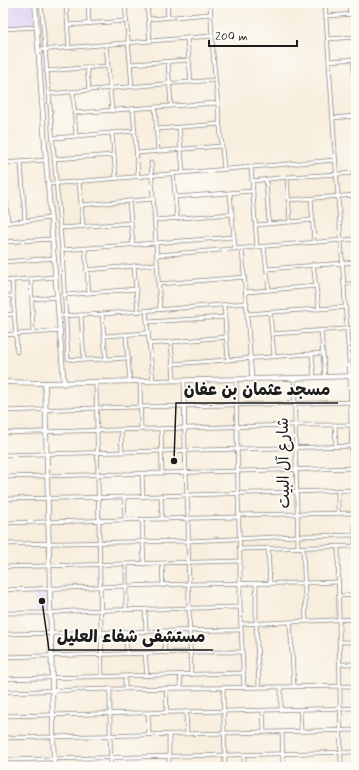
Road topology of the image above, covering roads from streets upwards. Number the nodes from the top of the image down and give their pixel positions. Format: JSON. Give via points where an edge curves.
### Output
{"nodes":[{"id":1,"x":83,"y":3,"type":"edge"},
{"id":2,"x":88,"y":3,"type":"edge"},
{"id":3,"x":125,"y":3,"type":"edge"},
{"id":4,"x":148,"y":3,"type":"edge"},
{"id":5,"x":168,"y":3,"type":"edge"},
{"id":6,"x":210,"y":3,"type":"edge"},
{"id":7,"x":325,"y":3,"type":"edge"},
{"id":8,"x":349,"y":3,"type":"edge"},
{"id":9,"x":36,"y":4,"type":"edge"},
{"id":10,"x":41,"y":4,"type":"edge"},
{"id":11,"x":66,"y":4,"type":"edge"},
{"id":12,"x":210,"y":14,"type":"junction"},
{"id":13,"x":350,"y":14,"type":"junction"},
{"id":14,"x":356,"y":14,"type":"edge"},
{"id":15,"x":326,"y":16,"type":"junction"},
{"id":16,"x":168,"y":17,"type":"junction"},
{"id":17,"x":149,"y":19,"type":"junction"},
{"id":18,"x":126,"y":21,"type":"junction"},
{"id":19,"x":90,"y":23,"type":"junction"},
{"id":20,"x":68,"y":25,"type":"junction"},
{"id":21,"x":37,"y":27,"type":"junction"},
{"id":22,"x":3,"y":29,"type":"edge"},
{"id":23,"x":212,"y":36,"type":"junction"},
{"id":24,"x":356,"y":37,"type":"edge"},
{"id":25,"x":187,"y":38,"type":"junction"},
{"id":26,"x":328,"y":39,"type":"junction"},
{"id":27,"x":150,"y":41,"type":"junction"},
{"id":28,"x":128,"y":43,"type":"junction"},
{"id":29,"x":106,"y":45,"type":"junction"},
{"id":30,"x":69,"y":47,"type":"junction"},
{"id":31,"x":45,"y":49,"type":"junction"},
{"id":32,"x":39,"y":50,"type":"junction"},
{"id":33,"x":354,"y":59,"type":"edge"},
{"id":34,"x":189,"y":60,"type":"junction"},
{"id":35,"x":329,"y":61,"type":"junction"},
{"id":36,"x":168,"y":62,"type":"junction"},
{"id":37,"x":130,"y":64,"type":"junction"},
{"id":38,"x":108,"y":66,"type":"junction"},
{"id":39,"x":87,"y":68,"type":"junction"},
{"id":40,"x":46,"y":71,"type":"junction"},
{"id":41,"x":215,"y":80,"type":"junction"},
{"id":42,"x":191,"y":82,"type":"junction"},
{"id":43,"x":356,"y":82,"type":"edge"},
{"id":44,"x":170,"y":84,"type":"junction"},
{"id":45,"x":132,"y":87,"type":"junction"},
{"id":46,"x":110,"y":88,"type":"junction"},
{"id":47,"x":89,"y":90,"type":"junction"},
{"id":48,"x":73,"y":92,"type":"junction"},
{"id":49,"x":49,"y":94,"type":"junction"},
{"id":50,"x":217,"y":103,"type":"junction"},
{"id":51,"x":171,"y":106,"type":"junction"},
{"id":52,"x":155,"y":107,"type":"junction"},
{"id":53,"x":133,"y":109,"type":"junction"},
{"id":54,"x":112,"y":110,"type":"junction"},
{"id":55,"x":74,"y":113,"type":"junction"},
{"id":56,"x":356,"y":116,"type":"edge"},
{"id":57,"x":333,"y":118,"type":"junction"},
{"id":58,"x":219,"y":124,"type":"junction"},
{"id":59,"x":179,"y":127,"type":"junction"},
{"id":60,"x":157,"y":129,"type":"junction"},
{"id":61,"x":135,"y":131,"type":"junction"},
{"id":62,"x":112,"y":133,"type":"junction"},
{"id":63,"x":76,"y":136,"type":"junction"},
{"id":64,"x":53,"y":138,"type":"junction"},
{"id":65,"x":221,"y":146,"type":"junction"},
{"id":66,"x":181,"y":149,"type":"junction"},
{"id":67,"x":158,"y":151,"type":"junction"},
{"id":68,"x":137,"y":153,"type":"junction"},
{"id":69,"x":114,"y":154,"type":"junction"},
{"id":70,"x":54,"y":159,"type":"junction"},
{"id":71,"x":46,"y":160,"type":"junction"},
{"id":72,"x":336,"y":160,"type":"junction"},
{"id":73,"x":21,"y":162,"type":"junction"},
{"id":74,"x":151,"y":163,"type":"dead end"},
{"id":75,"x":251,"y":168,"type":"junction"},
{"id":76,"x":224,"y":169,"type":"junction"},
{"id":77,"x":183,"y":173,"type":"junction"},
{"id":78,"x":356,"y":173,"type":"edge"},
{"id":79,"x":174,"y":174,"type":"junction"},
{"id":80,"x":337,"y":174,"type":"junction"},
{"id":81,"x":152,"y":175,"type":"junction"},
{"id":82,"x":138,"y":176,"type":"junction"},
{"id":83,"x":287,"y":177,"type":"junction"},
{"id":84,"x":116,"y":178,"type":"junction"},
{"id":85,"x":266,"y":180,"type":"junction"},
{"id":86,"x":252,"y":181,"type":"junction"},
{"id":87,"x":79,"y":182,"type":"junction"},
{"id":88,"x":56,"y":183,"type":"junction"},
{"id":89,"x":49,"y":184,"type":"junction"},
{"id":90,"x":253,"y":191,"type":"junction"},
{"id":91,"x":230,"y":193,"type":"junction"},
{"id":92,"x":356,"y":195,"type":"edge"},
{"id":93,"x":176,"y":197,"type":"junction"},
{"id":94,"x":338,"y":197,"type":"junction"},
{"id":95,"x":311,"y":198,"type":"junction"},
{"id":96,"x":153,"y":199,"type":"junction"},
{"id":97,"x":289,"y":200,"type":"junction"},
{"id":98,"x":129,"y":201,"type":"junction"},
{"id":99,"x":81,"y":205,"type":"junction"},
{"id":100,"x":5,"y":209,"type":"edge"},
{"id":101,"x":232,"y":214,"type":"junction"},
{"id":102,"x":52,"y":218,"type":"junction"},
{"id":103,"x":177,"y":219,"type":"junction"},
{"id":104,"x":155,"y":220,"type":"junction"},
{"id":105,"x":312,"y":220,"type":"junction"},
{"id":106,"x":25,"y":221,"type":"junction"},
{"id":107,"x":8,"y":222,"type":"junction"},
{"id":108,"x":290,"y":222,"type":"junction"},
{"id":109,"x":3,"y":223,"type":"edge"},
{"id":110,"x":131,"y":223,"type":"junction"},
{"id":111,"x":269,"y":223,"type":"junction"},
{"id":112,"x":256,"y":225,"type":"junction"},
{"id":113,"x":83,"y":226,"type":"junction"},
{"id":114,"x":60,"y":228,"type":"junction"},
{"id":115,"x":234,"y":237,"type":"junction"},
{"id":116,"x":53,"y":239,"type":"junction"},
{"id":117,"x":356,"y":239,"type":"edge"},
{"id":118,"x":341,"y":240,"type":"junction"},
{"id":119,"x":3,"y":242,"type":"edge"},
{"id":120,"x":314,"y":242,"type":"junction"},
{"id":121,"x":156,"y":243,"type":"junction"},
{"id":122,"x":133,"y":245,"type":"junction"},
{"id":123,"x":257,"y":247,"type":"junction"},
{"id":124,"x":264,"y":247,"type":"junction"},
{"id":125,"x":85,"y":248,"type":"junction"},
{"id":126,"x":242,"y":248,"type":"junction"},
{"id":127,"x":235,"y":249,"type":"junction"},
{"id":128,"x":62,"y":250,"type":"junction"},
{"id":129,"x":157,"y":255,"type":"junction"},
{"id":130,"x":55,"y":258,"type":"junction"},
{"id":131,"x":3,"y":262,"type":"edge"},
{"id":132,"x":343,"y":262,"type":"junction"},
{"id":133,"x":356,"y":262,"type":"edge"},
{"id":134,"x":157,"y":264,"type":"junction"},
{"id":135,"x":313,"y":264,"type":"junction"},
{"id":136,"x":134,"y":266,"type":"junction"},
{"id":137,"x":267,"y":269,"type":"junction"},
{"id":138,"x":86,"y":270,"type":"junction"},
{"id":139,"x":56,"y":277,"type":"junction"},
{"id":140,"x":245,"y":277,"type":"junction"},
{"id":141,"x":31,"y":279,"type":"junction"},
{"id":142,"x":12,"y":280,"type":"junction"},
{"id":143,"x":3,"y":281,"type":"edge"},
{"id":144,"x":158,"y":284,"type":"junction"},
{"id":145,"x":344,"y":284,"type":"junction"},
{"id":146,"x":356,"y":284,"type":"edge"},
{"id":147,"x":316,"y":286,"type":"junction"},
{"id":148,"x":136,"y":289,"type":"junction"},
{"id":149,"x":269,"y":290,"type":"junction"},
{"id":150,"x":246,"y":292,"type":"junction"},
{"id":151,"x":89,"y":293,"type":"junction"},
{"id":152,"x":65,"y":295,"type":"junction"},
{"id":153,"x":3,"y":296,"type":"edge"},
{"id":154,"x":13,"y":296,"type":"junction"},
{"id":155,"x":58,"y":297,"type":"junction"},
{"id":156,"x":32,"y":300,"type":"junction"},
{"id":157,"x":247,"y":303,"type":"junction"},
{"id":158,"x":224,"y":305,"type":"junction"},
{"id":159,"x":346,"y":307,"type":"junction"},
{"id":160,"x":319,"y":309,"type":"junction"},
{"id":161,"x":160,"y":310,"type":"junction"},
{"id":162,"x":146,"y":311,"type":"junction"},
{"id":163,"x":138,"y":312,"type":"junction"},
{"id":164,"x":270,"y":313,"type":"junction"},
{"id":165,"x":14,"y":314,"type":"junction"},
{"id":166,"x":102,"y":314,"type":"junction"},
{"id":167,"x":247,"y":314,"type":"junction"},
{"id":168,"x":3,"y":315,"type":"edge"},
{"id":169,"x":59,"y":316,"type":"junction"},
{"id":170,"x":66,"y":316,"type":"junction"},
{"id":171,"x":81,"y":316,"type":"junction"},
{"id":172,"x":225,"y":317,"type":"junction"},
{"id":173,"x":148,"y":322,"type":"junction"},
{"id":174,"x":356,"y":328,"type":"edge"},
{"id":175,"x":347,"y":329,"type":"junction"},
{"id":176,"x":321,"y":331,"type":"junction"},
{"id":177,"x":34,"y":332,"type":"junction"},
{"id":178,"x":61,"y":332,"type":"junction"},
{"id":179,"x":148,"y":333,"type":"junction"},
{"id":180,"x":16,"y":334,"type":"junction"},
{"id":181,"x":126,"y":334,"type":"junction"},
{"id":182,"x":272,"y":334,"type":"junction"},
{"id":183,"x":3,"y":335,"type":"edge"},
{"id":184,"x":105,"y":336,"type":"junction"},
{"id":185,"x":226,"y":337,"type":"junction"},
{"id":186,"x":171,"y":342,"type":"junction"},
{"id":187,"x":150,"y":344,"type":"junction"},
{"id":188,"x":349,"y":350,"type":"junction"},
{"id":189,"x":356,"y":350,"type":"edge"},
{"id":190,"x":17,"y":352,"type":"dead end"},
{"id":191,"x":322,"y":353,"type":"junction"},
{"id":192,"x":312,"y":354,"type":"junction"},
{"id":193,"x":274,"y":356,"type":"junction"},
{"id":194,"x":106,"y":358,"type":"junction"},
{"id":195,"x":129,"y":358,"type":"junction"},
{"id":196,"x":250,"y":358,"type":"junction"},
{"id":197,"x":84,"y":360,"type":"junction"},
{"id":198,"x":228,"y":360,"type":"junction"},
{"id":199,"x":173,"y":364,"type":"junction"},
{"id":200,"x":350,"y":376,"type":"junction"},
{"id":201,"x":356,"y":376,"type":"edge"},
{"id":202,"x":314,"y":377,"type":"junction"},
{"id":203,"x":325,"y":377,"type":"junction"},
{"id":204,"x":294,"y":378,"type":"junction"},
{"id":205,"x":236,"y":379,"type":"junction"},
{"id":206,"x":252,"y":379,"type":"junction"},
{"id":207,"x":174,"y":380,"type":"junction"},
{"id":208,"x":184,"y":380,"type":"junction"},
{"id":209,"x":140,"y":381,"type":"junction"},
{"id":210,"x":153,"y":381,"type":"junction"},
{"id":211,"x":3,"y":382,"type":"edge"},
{"id":212,"x":130,"y":382,"type":"junction"},
{"id":213,"x":96,"y":383,"type":"junction"},
{"id":214,"x":45,"y":384,"type":"junction"},
{"id":215,"x":64,"y":384,"type":"junction"},
{"id":216,"x":351,"y":402,"type":"junction"},
{"id":217,"x":356,"y":402,"type":"edge"},
{"id":218,"x":295,"y":404,"type":"junction"},
{"id":219,"x":236,"y":405,"type":"junction"},
{"id":220,"x":141,"y":407,"type":"junction"},
{"id":221,"x":185,"y":407,"type":"junction"},
{"id":222,"x":96,"y":408,"type":"junction"},
{"id":223,"x":45,"y":410,"type":"junction"},
{"id":224,"x":3,"y":411,"type":"edge"},
{"id":225,"x":295,"y":425,"type":"junction"},
{"id":226,"x":334,"y":425,"type":"junction"},
{"id":227,"x":352,"y":425,"type":"junction"},
{"id":228,"x":356,"y":425,"type":"edge"},
{"id":229,"x":184,"y":428,"type":"junction"},
{"id":230,"x":237,"y":428,"type":"junction"},
{"id":231,"x":141,"y":429,"type":"junction"},
{"id":232,"x":161,"y":429,"type":"junction"},
{"id":233,"x":97,"y":430,"type":"junction"},
{"id":234,"x":122,"y":430,"type":"junction"},
{"id":235,"x":46,"y":431,"type":"junction"},
{"id":236,"x":3,"y":433,"type":"edge"},
{"id":237,"x":336,"y":446,"type":"junction"},
{"id":238,"x":354,"y":446,"type":"edge"},
{"id":239,"x":296,"y":448,"type":"junction"},
{"id":240,"x":238,"y":449,"type":"junction"},
{"id":241,"x":161,"y":451,"type":"junction"},
{"id":242,"x":185,"y":451,"type":"junction"},
{"id":243,"x":97,"y":452,"type":"junction"},
{"id":244,"x":122,"y":452,"type":"junction"},
{"id":245,"x":46,"y":453,"type":"junction"},
{"id":246,"x":3,"y":455,"type":"edge"},
{"id":247,"x":354,"y":468,"type":"edge"},
{"id":248,"x":296,"y":470,"type":"junction"},
{"id":249,"x":238,"y":471,"type":"junction"},
{"id":250,"x":142,"y":473,"type":"junction"},
{"id":251,"x":162,"y":473,"type":"junction"},
{"id":252,"x":186,"y":473,"type":"junction"},
{"id":253,"x":97,"y":474,"type":"junction"},
{"id":254,"x":47,"y":475,"type":"junction"},
{"id":255,"x":3,"y":477,"type":"edge"},
{"id":256,"x":355,"y":490,"type":"edge"},
{"id":257,"x":338,"y":491,"type":"junction"},
{"id":258,"x":297,"y":492,"type":"junction"},
{"id":259,"x":238,"y":494,"type":"junction"},
{"id":260,"x":186,"y":495,"type":"junction"},
{"id":261,"x":162,"y":496,"type":"junction"},
{"id":262,"x":98,"y":497,"type":"junction"},
{"id":263,"x":124,"y":497,"type":"junction"},
{"id":264,"x":143,"y":497,"type":"junction"},
{"id":265,"x":48,"y":498,"type":"junction"},
{"id":266,"x":3,"y":499,"type":"edge"},
{"id":267,"x":338,"y":513,"type":"junction"},
{"id":268,"x":355,"y":513,"type":"edge"},
{"id":269,"x":298,"y":514,"type":"junction"},
{"id":270,"x":239,"y":516,"type":"junction"},
{"id":271,"x":188,"y":517,"type":"junction"},
{"id":272,"x":162,"y":518,"type":"junction"},
{"id":273,"x":125,"y":519,"type":"junction"},
{"id":274,"x":142,"y":519,"type":"junction"},
{"id":275,"x":99,"y":520,"type":"junction"},
{"id":276,"x":48,"y":522,"type":"junction"},
{"id":277,"x":3,"y":523,"type":"edge"},
{"id":278,"x":356,"y":535,"type":"edge"},
{"id":279,"x":297,"y":536,"type":"junction"},
{"id":280,"x":239,"y":539,"type":"junction"},
{"id":281,"x":143,"y":541,"type":"junction"},
{"id":282,"x":188,"y":541,"type":"junction"},
{"id":283,"x":99,"y":542,"type":"junction"},
{"id":284,"x":49,"y":543,"type":"junction"},
{"id":285,"x":3,"y":544,"type":"edge"},
{"id":286,"x":338,"y":546,"type":"junction"},
{"id":287,"x":356,"y":546,"type":"edge"},
{"id":288,"x":268,"y":548,"type":"junction"},
{"id":289,"x":298,"y":548,"type":"junction"},
{"id":290,"x":303,"y":548,"type":"junction"},
{"id":291,"x":239,"y":549,"type":"junction"},
{"id":292,"x":240,"y":561,"type":"junction"},
{"id":293,"x":188,"y":562,"type":"junction"},
{"id":294,"x":162,"y":563,"type":"junction"},
{"id":295,"x":126,"y":564,"type":"junction"},
{"id":296,"x":144,"y":564,"type":"junction"},
{"id":297,"x":49,"y":565,"type":"junction"},
{"id":298,"x":100,"y":565,"type":"junction"},
{"id":299,"x":3,"y":567,"type":"edge"},
{"id":300,"x":338,"y":582,"type":"junction"},
{"id":301,"x":304,"y":583,"type":"junction"},
{"id":302,"x":189,"y":584,"type":"junction"},
{"id":303,"x":240,"y":584,"type":"junction"},
{"id":304,"x":256,"y":584,"type":"junction"},
{"id":305,"x":270,"y":584,"type":"junction"},
{"id":306,"x":126,"y":586,"type":"junction"},
{"id":307,"x":163,"y":586,"type":"junction"},
{"id":308,"x":100,"y":587,"type":"junction"},
{"id":309,"x":50,"y":589,"type":"junction"},
{"id":310,"x":3,"y":590,"type":"edge"},
{"id":311,"x":356,"y":595,"type":"edge"},
{"id":312,"x":339,"y":596,"type":"junction"},
{"id":313,"x":240,"y":607,"type":"junction"},
{"id":314,"x":189,"y":608,"type":"junction"},
{"id":315,"x":145,"y":609,"type":"junction"},
{"id":316,"x":126,"y":610,"type":"junction"},
{"id":317,"x":101,"y":611,"type":"junction"},
{"id":318,"x":3,"y":613,"type":"edge"},
{"id":319,"x":50,"y":613,"type":"junction"},
{"id":320,"x":356,"y":619,"type":"edge"},
{"id":321,"x":339,"y":620,"type":"junction"},
{"id":322,"x":306,"y":621,"type":"junction"},
{"id":323,"x":290,"y":622,"type":"junction"},
{"id":324,"x":256,"y":623,"type":"junction"},
{"id":325,"x":241,"y":624,"type":"junction"},
{"id":326,"x":164,"y":630,"type":"junction"},
{"id":327,"x":241,"y":630,"type":"junction"},
{"id":328,"x":190,"y":631,"type":"junction"},
{"id":329,"x":126,"y":632,"type":"junction"},
{"id":330,"x":146,"y":632,"type":"junction"},
{"id":331,"x":101,"y":633,"type":"junction"},
{"id":332,"x":3,"y":634,"type":"edge"},
{"id":333,"x":51,"y":634,"type":"junction"},
{"id":334,"x":339,"y":642,"type":"junction"},
{"id":335,"x":356,"y":642,"type":"edge"},
{"id":336,"x":190,"y":652,"type":"junction"},
{"id":337,"x":242,"y":652,"type":"junction"},
{"id":338,"x":165,"y":653,"type":"junction"},
{"id":339,"x":102,"y":654,"type":"junction"},
{"id":340,"x":127,"y":654,"type":"junction"},
{"id":341,"x":145,"y":654,"type":"junction"},
{"id":342,"x":51,"y":656,"type":"junction"},
{"id":343,"x":3,"y":657,"type":"edge"},
{"id":344,"x":340,"y":664,"type":"junction"},
{"id":345,"x":356,"y":664,"type":"edge"},
{"id":346,"x":243,"y":673,"type":"junction"},
{"id":347,"x":191,"y":674,"type":"junction"},
{"id":348,"x":180,"y":675,"type":"junction"},
{"id":349,"x":102,"y":676,"type":"junction"},
{"id":350,"x":125,"y":676,"type":"junction"},
{"id":351,"x":147,"y":676,"type":"junction"},
{"id":352,"x":52,"y":678,"type":"junction"},
{"id":353,"x":3,"y":679,"type":"edge"},
{"id":354,"x":294,"y":686,"type":"junction"},
{"id":355,"x":340,"y":686,"type":"junction"},
{"id":356,"x":356,"y":686,"type":"edge"},
{"id":357,"x":223,"y":687,"type":"junction"},
{"id":358,"x":244,"y":687,"type":"junction"},
{"id":359,"x":259,"y":687,"type":"junction"},
{"id":360,"x":281,"y":687,"type":"junction"},
{"id":361,"x":166,"y":688,"type":"junction"},
{"id":362,"x":181,"y":688,"type":"junction"},
{"id":363,"x":110,"y":689,"type":"junction"},
{"id":364,"x":125,"y":689,"type":"junction"},
{"id":365,"x":52,"y":690,"type":"junction"},
{"id":366,"x":3,"y":692,"type":"edge"},
{"id":367,"x":356,"y":708,"type":"edge"},
{"id":368,"x":340,"y":709,"type":"junction"},
{"id":369,"x":281,"y":710,"type":"junction"},
{"id":370,"x":300,"y":710,"type":"junction"},
{"id":371,"x":223,"y":711,"type":"junction"},
{"id":372,"x":263,"y":711,"type":"junction"},
{"id":373,"x":186,"y":712,"type":"junction"},
{"id":374,"x":148,"y":713,"type":"junction"},
{"id":375,"x":167,"y":713,"type":"junction"},
{"id":376,"x":110,"y":714,"type":"junction"},
{"id":377,"x":53,"y":715,"type":"junction"},
{"id":378,"x":3,"y":716,"type":"edge"},
{"id":379,"x":341,"y":730,"type":"junction"},
{"id":380,"x":356,"y":730,"type":"edge"},
{"id":381,"x":301,"y":731,"type":"junction"},
{"id":382,"x":224,"y":732,"type":"junction"},
{"id":383,"x":264,"y":732,"type":"junction"},
{"id":384,"x":282,"y":732,"type":"junction"},
{"id":385,"x":149,"y":734,"type":"junction"},
{"id":386,"x":169,"y":734,"type":"junction"},
{"id":387,"x":187,"y":734,"type":"junction"},
{"id":388,"x":110,"y":736,"type":"junction"},
{"id":389,"x":53,"y":737,"type":"junction"},
{"id":390,"x":3,"y":738,"type":"edge"},
{"id":391,"x":356,"y":752,"type":"edge"},
{"id":392,"x":341,"y":753,"type":"junction"},
{"id":393,"x":283,"y":754,"type":"junction"},
{"id":394,"x":224,"y":755,"type":"junction"},
{"id":395,"x":244,"y":755,"type":"junction"},
{"id":396,"x":169,"y":757,"type":"junction"},
{"id":397,"x":111,"y":758,"type":"junction"},
{"id":398,"x":54,"y":759,"type":"junction"},
{"id":399,"x":3,"y":760,"type":"edge"},
{"id":400,"x":54,"y":767,"type":"edge"},
{"id":401,"x":111,"y":767,"type":"edge"},
{"id":402,"x":169,"y":767,"type":"edge"},
{"id":403,"x":225,"y":767,"type":"edge"},
{"id":404,"x":244,"y":767,"type":"edge"},
{"id":405,"x":283,"y":767,"type":"edge"},
{"id":406,"x":342,"y":767,"type":"edge"}],
"edges":[{"from":1,"to":11,"type":"street"},
{"from":2,"to":19,"type":"street"},
{"from":3,"to":18,"type":"street"},
{"from":4,"to":17,"type":"street"},
{"from":5,"to":16,"type":"street"},
{"from":6,"to":12,"type":"street"},
{"from":7,"to":15,"type":"street"},
{"from":8,"to":13,"type":"street"},
{"from":9,"to":10,"type":"street"},
{"from":9,"to":21,"type":"street"},
{"from":10,"to":11,"type":"street"},
{"from":10,"to":31,"type":"street"},
{"from":11,"to":20,"type":"street"},
{"from":12,"to":16,"type":"street"},
{"from":12,"to":23,"type":"street"},
{"from":13,"to":14,"type":"street"},
{"from":13,"to":15,"type":"street"},
{"from":15,"to":26,"type":"street"},
{"from":16,"to":17,"type":"street"},
{"from":17,"to":27,"type":"street"},
{"from":18,"to":19,"type":"street"},
{"from":18,"to":28,"type":"street"},
{"from":19,"to":20,"type":"street"},
{"from":20,"to":30,"type":"street"},
{"from":21,"to":22,"type":"street"},
{"from":21,"to":32,"type":"street"},
{"from":23,"to":25,"type":"street"},
{"from":23,"to":41,"type":"street"},
{"from":24,"to":26,"type":"street"},
{"from":25,"to":27,"type":"street"},
{"from":25,"to":34,"type":"street"},
{"from":26,"to":35,"type":"street"},
{"from":27,"to":28,"type":"street"},
{"from":28,"to":29,"type":"street"},
{"from":28,"to":37,"type":"street"},
{"from":29,"to":30,"type":"street"},
{"from":29,"to":38,"type":"street"},
{"from":30,"to":31,"type":"street"},
{"from":31,"to":32,"type":"street"},
{"from":31,"to":40,"type":"street"},
{"from":32,"to":71,"type":"street"},
{"from":33,"to":35,"type":"street"},
{"from":33,"to":43,"type":"street"},
{"from":34,"to":36,"type":"street"},
{"from":34,"to":42,"type":"street"},
{"from":35,"to":57,"type":"street"},
{"from":36,"to":37,"type":"street"},
{"from":36,"to":44,"type":"street"},
{"from":37,"to":45,"type":"street"},
{"from":38,"to":39,"type":"street"},
{"from":38,"to":46,"type":"street"},
{"from":39,"to":40,"type":"street"},
{"from":39,"to":47,"type":"street"},
{"from":40,"to":49,"type":"street"},
{"from":41,"to":42,"type":"street"},
{"from":41,"to":50,"type":"street"},
{"from":42,"to":44,"type":"street"},
{"from":44,"to":45,"type":"street"},
{"from":44,"to":51,"type":"street"},
{"from":45,"to":46,"type":"street"},
{"from":46,"to":47,"type":"street"},
{"from":46,"to":54,"type":"street"},
{"from":47,"to":48,"type":"street"},
{"from":48,"to":49,"type":"street"},
{"from":48,"to":55,"type":"street"},
{"from":49,"to":64,"type":"street"},
{"from":50,"to":51,"type":"street"},
{"from":50,"to":58,"type":"street"},
{"from":51,"to":52,"type":"street"},
{"from":52,"to":53,"type":"street"},
{"from":52,"to":60,"type":"street"},
{"from":53,"to":54,"type":"street"},
{"from":53,"to":61,"type":"street"},
{"from":54,"to":55,"type":"street"},
{"from":55,"to":63,"type":"street"},
{"from":56,"to":57,"type":"street"},
{"from":57,"to":72,"type":"street"},
{"from":58,"to":59,"type":"street"},
{"from":58,"to":65,"type":"street"},
{"from":59,"to":60,"type":"street"},
{"from":59,"to":66,"type":"street"},
{"from":60,"to":67,"type":"street"},
{"from":61,"to":62,"type":"street"},
{"from":61,"to":68,"type":"street"},
{"from":62,"to":63,"type":"street"},
{"from":62,"to":69,"type":"street"},
{"from":63,"to":64,"type":"street"},
{"from":64,"to":70,"type":"street"},
{"from":65,"to":66,"type":"street"},
{"from":65,"to":76,"type":"street"},
{"from":66,"to":67,"type":"street"},
{"from":66,"to":77,"type":"street"},
{"from":67,"to":68,"type":"street"},
{"from":68,"to":82,"type":"street"},
{"from":69,"to":70,"type":"street"},
{"from":69,"to":84,"type":"street"},
{"from":70,"to":88,"type":"street"},
{"from":71,"to":73,"type":"street"},
{"from":71,"to":89,"type":"street"},
{"from":72,"to":75,"type":"street"},
{"from":72,"to":80,"type":"street"},
{"from":73,"to":100,"type":"street","via":[[3,163]]},
{"from":73,"to":106,"type":"street"},
{"from":74,"to":81,"type":"street"},
{"from":75,"to":76,"type":"street"},
{"from":75,"to":86,"type":"street"},
{"from":76,"to":77,"type":"street"},
{"from":77,"to":79,"type":"street"},
{"from":78,"to":80,"type":"street"},
{"from":79,"to":81,"type":"street"},
{"from":79,"to":93,"type":"street"},
{"from":80,"to":83,"type":"street"},
{"from":80,"to":94,"type":"street"},
{"from":81,"to":82,"type":"street"},
{"from":81,"to":96,"type":"street"},
{"from":82,"to":84,"type":"street"},
{"from":83,"to":85,"type":"street"},
{"from":83,"to":97,"type":"street"},
{"from":84,"to":87,"type":"street"},
{"from":85,"to":86,"type":"street"},
{"from":85,"to":111,"type":"street"},
{"from":86,"to":90,"type":"street"},
{"from":87,"to":88,"type":"street"},
{"from":87,"to":99,"type":"street"},
{"from":88,"to":89,"type":"street"},
{"from":88,"to":114,"type":"street"},
{"from":89,"to":102,"type":"street"},
{"from":90,"to":91,"type":"street"},
{"from":90,"to":112,"type":"street"},
{"from":91,"to":93,"type":"street"},
{"from":91,"to":101,"type":"street"},
{"from":92,"to":94,"type":"street"},
{"from":93,"to":103,"type":"street"},
{"from":94,"to":95,"type":"street"},
{"from":94,"to":118,"type":"street"},
{"from":95,"to":97,"type":"street"},
{"from":95,"to":105,"type":"street"},
{"from":96,"to":98,"type":"street"},
{"from":96,"to":104,"type":"street"},
{"from":97,"to":108,"type":"street"},
{"from":98,"to":99,"type":"street"},
{"from":98,"to":110,"type":"street"},
{"from":99,"to":113,"type":"street"},
{"from":100,"to":107,"type":"street"},
{"from":101,"to":103,"type":"street"},
{"from":101,"to":115,"type":"street"},
{"from":102,"to":106,"type":"street"},
{"from":102,"to":116,"type":"street"},
{"from":103,"to":104,"type":"street"},
{"from":104,"to":121,"type":"street"},
{"from":105,"to":108,"type":"street"},
{"from":105,"to":120,"type":"street"},
{"from":106,"to":107,"type":"street"},
{"from":107,"to":109,"type":"street"},
{"from":108,"to":111,"type":"street"},
{"from":110,"to":113,"type":"street"},
{"from":110,"to":122,"type":"street"},
{"from":111,"to":112,"type":"street"},
{"from":112,"to":123,"type":"street"},
{"from":113,"to":114,"type":"street"},
{"from":114,"to":128,"type":"street"},
{"from":115,"to":121,"type":"street"},
{"from":115,"to":127,"type":"street"},
{"from":116,"to":119,"type":"street"},
{"from":116,"to":130,"type":"street"},
{"from":117,"to":118,"type":"street"},
{"from":118,"to":120,"type":"street"},
{"from":118,"to":132,"type":"street"},
{"from":120,"to":124,"type":"street"},
{"from":121,"to":122,"type":"street"},
{"from":121,"to":129,"type":"street"},
{"from":122,"to":125,"type":"street"},
{"from":123,"to":124,"type":"street"},
{"from":123,"to":126,"type":"street"},
{"from":124,"to":137,"type":"street"},
{"from":125,"to":128,"type":"street"},
{"from":125,"to":138,"type":"street"},
{"from":126,"to":127,"type":"street"},
{"from":126,"to":140,"type":"street"},
{"from":127,"to":129,"type":"street"},
{"from":128,"to":152,"type":"street"},
{"from":129,"to":134,"type":"street"},
{"from":130,"to":131,"type":"street"},
{"from":130,"to":139,"type":"street"},
{"from":132,"to":133,"type":"street"},
{"from":132,"to":135,"type":"street"},
{"from":132,"to":145,"type":"street"},
{"from":134,"to":136,"type":"street"},
{"from":134,"to":144,"type":"street"},
{"from":135,"to":137,"type":"street"},
{"from":135,"to":147,"type":"street"},
{"from":136,"to":138,"type":"street"},
{"from":136,"to":148,"type":"street"},
{"from":137,"to":149,"type":"street"},
{"from":138,"to":151,"type":"street"},
{"from":139,"to":141,"type":"street"},
{"from":139,"to":155,"type":"street"},
{"from":140,"to":144,"type":"street"},
{"from":140,"to":150,"type":"street"},
{"from":141,"to":142,"type":"street"},
{"from":141,"to":156,"type":"street"},
{"from":142,"to":143,"type":"street"},
{"from":142,"to":154,"type":"street"},
{"from":144,"to":161,"type":"street"},
{"from":145,"to":146,"type":"street"},
{"from":145,"to":159,"type":"street"},
{"from":147,"to":149,"type":"street"},
{"from":147,"to":160,"type":"street"},
{"from":148,"to":151,"type":"street"},
{"from":148,"to":163,"type":"street"},
{"from":149,"to":150,"type":"street"},
{"from":150,"to":157,"type":"street"},
{"from":151,"to":152,"type":"street"},
{"from":152,"to":170,"type":"street"},
{"from":153,"to":154,"type":"street"},
{"from":154,"to":165,"type":"street"},
{"from":155,"to":156,"type":"street"},
{"from":155,"to":169,"type":"street"},
{"from":156,"to":177,"type":"street"},
{"from":157,"to":158,"type":"street"},
{"from":157,"to":167,"type":"street"},
{"from":158,"to":161,"type":"street"},
{"from":158,"to":172,"type":"street"},
{"from":159,"to":160,"type":"street"},
{"from":159,"to":175,"type":"street"},
{"from":160,"to":164,"type":"street"},
{"from":161,"to":162,"type":"street"},
{"from":162,"to":163,"type":"street"},
{"from":162,"to":173,"type":"street"},
{"from":163,"to":166,"type":"street"},
{"from":164,"to":167,"type":"street"},
{"from":164,"to":182,"type":"street"},
{"from":165,"to":168,"type":"street"},
{"from":165,"to":180,"type":"street"},
{"from":166,"to":171,"type":"street"},
{"from":166,"to":184,"type":"street"},
{"from":167,"to":196,"type":"street"},
{"from":169,"to":170,"type":"street"},
{"from":169,"to":178,"type":"street"},
{"from":170,"to":171,"type":"street"},
{"from":170,"to":197,"type":"street","via":[[68,359]]},
{"from":171,"to":197,"type":"street"},
{"from":172,"to":173,"type":"street"},
{"from":172,"to":185,"type":"street"},
{"from":173,"to":179,"type":"street"},
{"from":174,"to":175,"type":"street"},
{"from":175,"to":176,"type":"street"},
{"from":175,"to":188,"type":"street"},
{"from":176,"to":182,"type":"street"},
{"from":176,"to":191,"type":"street"},
{"from":177,"to":178,"type":"street"},
{"from":177,"to":180,"type":"street"},
{"from":178,"to":215,"type":"street"},
{"from":179,"to":181,"type":"street"},
{"from":179,"to":187,"type":"street"},
{"from":180,"to":183,"type":"street"},
{"from":180,"to":190,"type":"street"},
{"from":181,"to":184,"type":"street"},
{"from":181,"to":195,"type":"street"},
{"from":182,"to":193,"type":"street"},
{"from":184,"to":194,"type":"street"},
{"from":185,"to":186,"type":"street"},
{"from":185,"to":198,"type":"street"},
{"from":186,"to":187,"type":"street"},
{"from":186,"to":199,"type":"street"},
{"from":187,"to":210,"type":"street"},
{"from":188,"to":189,"type":"street"},
{"from":188,"to":200,"type":"street"},
{"from":191,"to":192,"type":"street"},
{"from":191,"to":203,"type":"street"},
{"from":192,"to":193,"type":"street"},
{"from":192,"to":202,"type":"street"},
{"from":193,"to":196,"type":"street"},
{"from":194,"to":195,"type":"street"},
{"from":194,"to":197,"type":"street"},
{"from":195,"to":212,"type":"street"},
{"from":196,"to":198,"type":"street"},
{"from":196,"to":206,"type":"street"},
{"from":198,"to":199,"type":"street"},
{"from":199,"to":207,"type":"street"},
{"from":200,"to":201,"type":"street"},
{"from":200,"to":203,"type":"street"},
{"from":200,"to":216,"type":"street"},
{"from":202,"to":203,"type":"street"},
{"from":202,"to":204,"type":"street"},
{"from":204,"to":206,"type":"street"},
{"from":204,"to":218,"type":"street","name":"شارع آل البيت"},
{"from":205,"to":206,"type":"street"},
{"from":205,"to":208,"type":"street"},
{"from":205,"to":219,"type":"street"},
{"from":207,"to":208,"type":"street"},
{"from":207,"to":210,"type":"street"},
{"from":208,"to":221,"type":"street"},
{"from":209,"to":210,"type":"street"},
{"from":209,"to":212,"type":"street"},
{"from":209,"to":220,"type":"street"},
{"from":211,"to":214,"type":"street"},
{"from":212,"to":213,"type":"street"},
{"from":213,"to":215,"type":"street"},
{"from":213,"to":222,"type":"street"},
{"from":214,"to":215,"type":"street"},
{"from":214,"to":223,"type":"street"},
{"from":216,"to":217,"type":"street"},
{"from":216,"to":218,"type":"street"},
{"from":216,"to":227,"type":"street"},
{"from":218,"to":219,"type":"street"},
{"from":218,"to":225,"type":"street","name":"شارع آل البيت"},
{"from":219,"to":221,"type":"street"},
{"from":219,"to":230,"type":"street"},
{"from":220,"to":221,"type":"street"},
{"from":220,"to":222,"type":"street"},
{"from":220,"to":231,"type":"street"},
{"from":221,"to":229,"type":"street"},
{"from":222,"to":223,"type":"street"},
{"from":222,"to":233,"type":"street"},
{"from":223,"to":224,"type":"street"},
{"from":223,"to":235,"type":"street"},
{"from":225,"to":226,"type":"street"},
{"from":225,"to":230,"type":"street"},
{"from":225,"to":239,"type":"street","name":"شارع آل البيت"},
{"from":226,"to":227,"type":"street"},
{"from":226,"to":237,"type":"street"},
{"from":227,"to":228,"type":"street"},
{"from":227,"to":238,"type":"street"},
{"from":229,"to":230,"type":"street"},
{"from":229,"to":232,"type":"street"},
{"from":229,"to":242,"type":"street"},
{"from":230,"to":240,"type":"street"},
{"from":231,"to":232,"type":"street"},
{"from":231,"to":234,"type":"street"},
{"from":232,"to":241,"type":"street"},
{"from":233,"to":234,"type":"street"},
{"from":233,"to":235,"type":"street"},
{"from":233,"to":243,"type":"street"},
{"from":234,"to":244,"type":"street"},
{"from":235,"to":236,"type":"street"},
{"from":235,"to":245,"type":"street"},
{"from":237,"to":238,"type":"street"},
{"from":237,"to":239,"type":"street"},
{"from":238,"to":247,"type":"street"},
{"from":239,"to":240,"type":"street"},
{"from":239,"to":248,"type":"street","name":"شارع آل البيت"},
{"from":240,"to":242,"type":"street"},
{"from":240,"to":249,"type":"street"},
{"from":241,"to":242,"type":"street"},
{"from":241,"to":244,"type":"street"},
{"from":241,"to":251,"type":"street"},
{"from":242,"to":252,"type":"street"},
{"from":243,"to":244,"type":"street"},
{"from":243,"to":245,"type":"street"},
{"from":243,"to":253,"type":"street"},
{"from":245,"to":246,"type":"street"},
{"from":245,"to":254,"type":"street"},
{"from":247,"to":248,"type":"street"},
{"from":247,"to":256,"type":"street"},
{"from":248,"to":249,"type":"street"},
{"from":248,"to":258,"type":"street","name":"شارع آل البيت"},
{"from":249,"to":252,"type":"street"},
{"from":249,"to":259,"type":"street"},
{"from":250,"to":251,"type":"street"},
{"from":250,"to":253,"type":"street"},
{"from":250,"to":264,"type":"street"},
{"from":251,"to":252,"type":"street"},
{"from":252,"to":260,"type":"street"},
{"from":253,"to":254,"type":"street"},
{"from":253,"to":262,"type":"street"},
{"from":254,"to":255,"type":"street"},
{"from":254,"to":265,"type":"street"},
{"from":256,"to":257,"type":"street"},
{"from":257,"to":258,"type":"street"},
{"from":257,"to":267,"type":"street"},
{"from":258,"to":259,"type":"street"},
{"from":258,"to":269,"type":"street","name":"شارع آل البيت"},
{"from":259,"to":260,"type":"street"},
{"from":259,"to":270,"type":"street"},
{"from":260,"to":261,"type":"street"},
{"from":260,"to":271,"type":"street"},
{"from":261,"to":264,"type":"street"},
{"from":261,"to":272,"type":"street"},
{"from":262,"to":263,"type":"street"},
{"from":262,"to":265,"type":"street"},
{"from":262,"to":275,"type":"street"},
{"from":263,"to":264,"type":"street"},
{"from":263,"to":273,"type":"street"},
{"from":265,"to":266,"type":"street"},
{"from":265,"to":276,"type":"street"},
{"from":267,"to":268,"type":"street"},
{"from":267,"to":269,"type":"street"},
{"from":268,"to":278,"type":"street"},
{"from":269,"to":270,"type":"street"},
{"from":269,"to":279,"type":"street","name":"شارع آل البيت"},
{"from":270,"to":271,"type":"street"},
{"from":270,"to":280,"type":"street"},
{"from":271,"to":272,"type":"street"},
{"from":271,"to":282,"type":"street"},
{"from":272,"to":274,"type":"street"},
{"from":273,"to":274,"type":"street"},
{"from":273,"to":275,"type":"street"},
{"from":274,"to":281,"type":"street"},
{"from":275,"to":276,"type":"street"},
{"from":275,"to":283,"type":"street"},
{"from":276,"to":277,"type":"street"},
{"from":276,"to":284,"type":"street"},
{"from":278,"to":279,"type":"street"},
{"from":278,"to":287,"type":"street"},
{"from":279,"to":280,"type":"street"},
{"from":279,"to":289,"type":"street","name":"شارع آل البيت"},
{"from":280,"to":282,"type":"street"},
{"from":280,"to":291,"type":"street"},
{"from":281,"to":282,"type":"street"},
{"from":281,"to":283,"type":"street"},
{"from":281,"to":296,"type":"street"},
{"from":282,"to":293,"type":"street"},
{"from":283,"to":284,"type":"street"},
{"from":283,"to":298,"type":"street"},
{"from":284,"to":285,"type":"street"},
{"from":284,"to":297,"type":"street"},
{"from":286,"to":287,"type":"street"},
{"from":286,"to":290,"type":"street"},
{"from":286,"to":300,"type":"street"},
{"from":288,"to":289,"type":"street"},
{"from":288,"to":291,"type":"street"},
{"from":288,"to":305,"type":"street"},
{"from":289,"to":290,"type":"street"},
{"from":290,"to":301,"type":"street"},
{"from":291,"to":292,"type":"street"},
{"from":292,"to":293,"type":"street"},
{"from":292,"to":303,"type":"street"},
{"from":293,"to":294,"type":"street"},
{"from":293,"to":302,"type":"street"},
{"from":294,"to":296,"type":"street"},
{"from":294,"to":307,"type":"street"},
{"from":295,"to":296,"type":"street"},
{"from":295,"to":298,"type":"street"},
{"from":295,"to":306,"type":"street"},
{"from":297,"to":298,"type":"street"},
{"from":297,"to":299,"type":"street"},
{"from":297,"to":309,"type":"street"},
{"from":298,"to":308,"type":"street"},
{"from":300,"to":301,"type":"street"},
{"from":300,"to":312,"type":"street"},
{"from":301,"to":305,"type":"street"},
{"from":301,"to":322,"type":"street"},
{"from":302,"to":303,"type":"street"},
{"from":302,"to":307,"type":"street"},
{"from":302,"to":314,"type":"street"},
{"from":303,"to":304,"type":"street"},
{"from":303,"to":313,"type":"street"},
{"from":304,"to":305,"type":"street"},
{"from":304,"to":324,"type":"street"},
{"from":306,"to":307,"type":"street"},
{"from":306,"to":308,"type":"street"},
{"from":306,"to":316,"type":"street"},
{"from":308,"to":309,"type":"street"},
{"from":308,"to":317,"type":"street"},
{"from":309,"to":310,"type":"street"},
{"from":309,"to":319,"type":"street"},
{"from":311,"to":312,"type":"street"},
{"from":312,"to":321,"type":"street"},
{"from":313,"to":314,"type":"street"},
{"from":313,"to":325,"type":"street"},
{"from":314,"to":315,"type":"street"},
{"from":314,"to":328,"type":"street"},
{"from":315,"to":316,"type":"street"},
{"from":315,"to":330,"type":"street"},
{"from":316,"to":317,"type":"street"},
{"from":317,"to":319,"type":"street"},
{"from":317,"to":331,"type":"street"},
{"from":318,"to":319,"type":"street"},
{"from":319,"to":333,"type":"street"},
{"from":320,"to":321,"type":"street"},
{"from":321,"to":322,"type":"street"},
{"from":321,"to":334,"type":"street"},
{"from":322,"to":323,"type":"street"},
{"from":323,"to":324,"type":"street"},
{"from":323,"to":354,"type":"street"},
{"from":324,"to":325,"type":"street"},
{"from":324,"to":359,"type":"street"},
{"from":325,"to":327,"type":"street"},
{"from":326,"to":328,"type":"street"},
{"from":326,"to":330,"type":"street"},
{"from":326,"to":338,"type":"street"},
{"from":327,"to":328,"type":"street"},
{"from":327,"to":337,"type":"street"},
{"from":328,"to":336,"type":"street"},
{"from":329,"to":330,"type":"street"},
{"from":329,"to":331,"type":"street"},
{"from":329,"to":340,"type":"street"},
{"from":331,"to":333,"type":"street"},
{"from":331,"to":339,"type":"street"},
{"from":332,"to":333,"type":"street"},
{"from":333,"to":342,"type":"street"},
{"from":334,"to":335,"type":"street"},
{"from":334,"to":344,"type":"street"},
{"from":336,"to":337,"type":"street"},
{"from":336,"to":338,"type":"street"},
{"from":336,"to":347,"type":"street"},
{"from":337,"to":346,"type":"street"},
{"from":338,"to":341,"type":"street"},
{"from":339,"to":340,"type":"street"},
{"from":339,"to":342,"type":"street"},
{"from":339,"to":349,"type":"street"},
{"from":340,"to":341,"type":"street"},
{"from":341,"to":351,"type":"street"},
{"from":342,"to":343,"type":"street"},
{"from":342,"to":352,"type":"street"},
{"from":344,"to":345,"type":"street"},
{"from":344,"to":355,"type":"street"},
{"from":346,"to":347,"type":"street"},
{"from":346,"to":358,"type":"street"},
{"from":347,"to":348,"type":"street"},
{"from":348,"to":351,"type":"street"},
{"from":348,"to":362,"type":"street"},
{"from":349,"to":350,"type":"street"},
{"from":349,"to":352,"type":"street"},
{"from":350,"to":351,"type":"street"},
{"from":350,"to":364,"type":"street"},
{"from":352,"to":353,"type":"street"},
{"from":352,"to":365,"type":"street"},
{"from":354,"to":355,"type":"street"},
{"from":354,"to":360,"type":"street"},
{"from":355,"to":356,"type":"street"},
{"from":355,"to":368,"type":"street"},
{"from":357,"to":358,"type":"street"},
{"from":357,"to":362,"type":"street"},
{"from":357,"to":371,"type":"street"},
{"from":358,"to":359,"type":"street"},
{"from":359,"to":360,"type":"street"},
{"from":360,"to":369,"type":"street"},
{"from":361,"to":362,"type":"street"},
{"from":361,"to":364,"type":"street"},
{"from":361,"to":375,"type":"street"},
{"from":363,"to":364,"type":"street"},
{"from":363,"to":365,"type":"street"},
{"from":363,"to":376,"type":"street"},
{"from":365,"to":366,"type":"street"},
{"from":365,"to":377,"type":"street"},
{"from":367,"to":368,"type":"street"},
{"from":368,"to":370,"type":"street"},
{"from":368,"to":379,"type":"street"},
{"from":369,"to":370,"type":"street"},
{"from":369,"to":372,"type":"street"},
{"from":370,"to":381,"type":"street"},
{"from":371,"to":372,"type":"street"},
{"from":371,"to":373,"type":"street"},
{"from":371,"to":382,"type":"street"},
{"from":372,"to":383,"type":"street"},
{"from":373,"to":375,"type":"street"},
{"from":373,"to":387,"type":"street"},
{"from":374,"to":375,"type":"street"},
{"from":374,"to":376,"type":"street"},
{"from":374,"to":385,"type":"street"},
{"from":376,"to":377,"type":"street"},
{"from":376,"to":388,"type":"street"},
{"from":377,"to":378,"type":"street"},
{"from":377,"to":389,"type":"street"},
{"from":379,"to":380,"type":"street"},
{"from":379,"to":381,"type":"street"},
{"from":379,"to":392,"type":"street"},
{"from":381,"to":384,"type":"street"},
{"from":382,"to":383,"type":"street"},
{"from":382,"to":387,"type":"street"},
{"from":382,"to":394,"type":"street"},
{"from":383,"to":384,"type":"street"},
{"from":384,"to":393,"type":"street"},
{"from":385,"to":386,"type":"street"},
{"from":385,"to":388,"type":"street"},
{"from":386,"to":387,"type":"street"},
{"from":386,"to":396,"type":"street"},
{"from":388,"to":389,"type":"street"},
{"from":388,"to":397,"type":"street"},
{"from":389,"to":390,"type":"street"},
{"from":389,"to":398,"type":"street"},
{"from":391,"to":392,"type":"street"},
{"from":392,"to":393,"type":"street"},
{"from":392,"to":406,"type":"street"},
{"from":393,"to":395,"type":"street"},
{"from":393,"to":405,"type":"street"},
{"from":394,"to":395,"type":"street"},
{"from":394,"to":396,"type":"street"},
{"from":394,"to":403,"type":"street"},
{"from":395,"to":404,"type":"street"},
{"from":396,"to":397,"type":"street"},
{"from":396,"to":402,"type":"street"},
{"from":397,"to":398,"type":"street"},
{"from":397,"to":401,"type":"street"},
{"from":398,"to":399,"type":"street"},
{"from":398,"to":400,"type":"street"}]}
